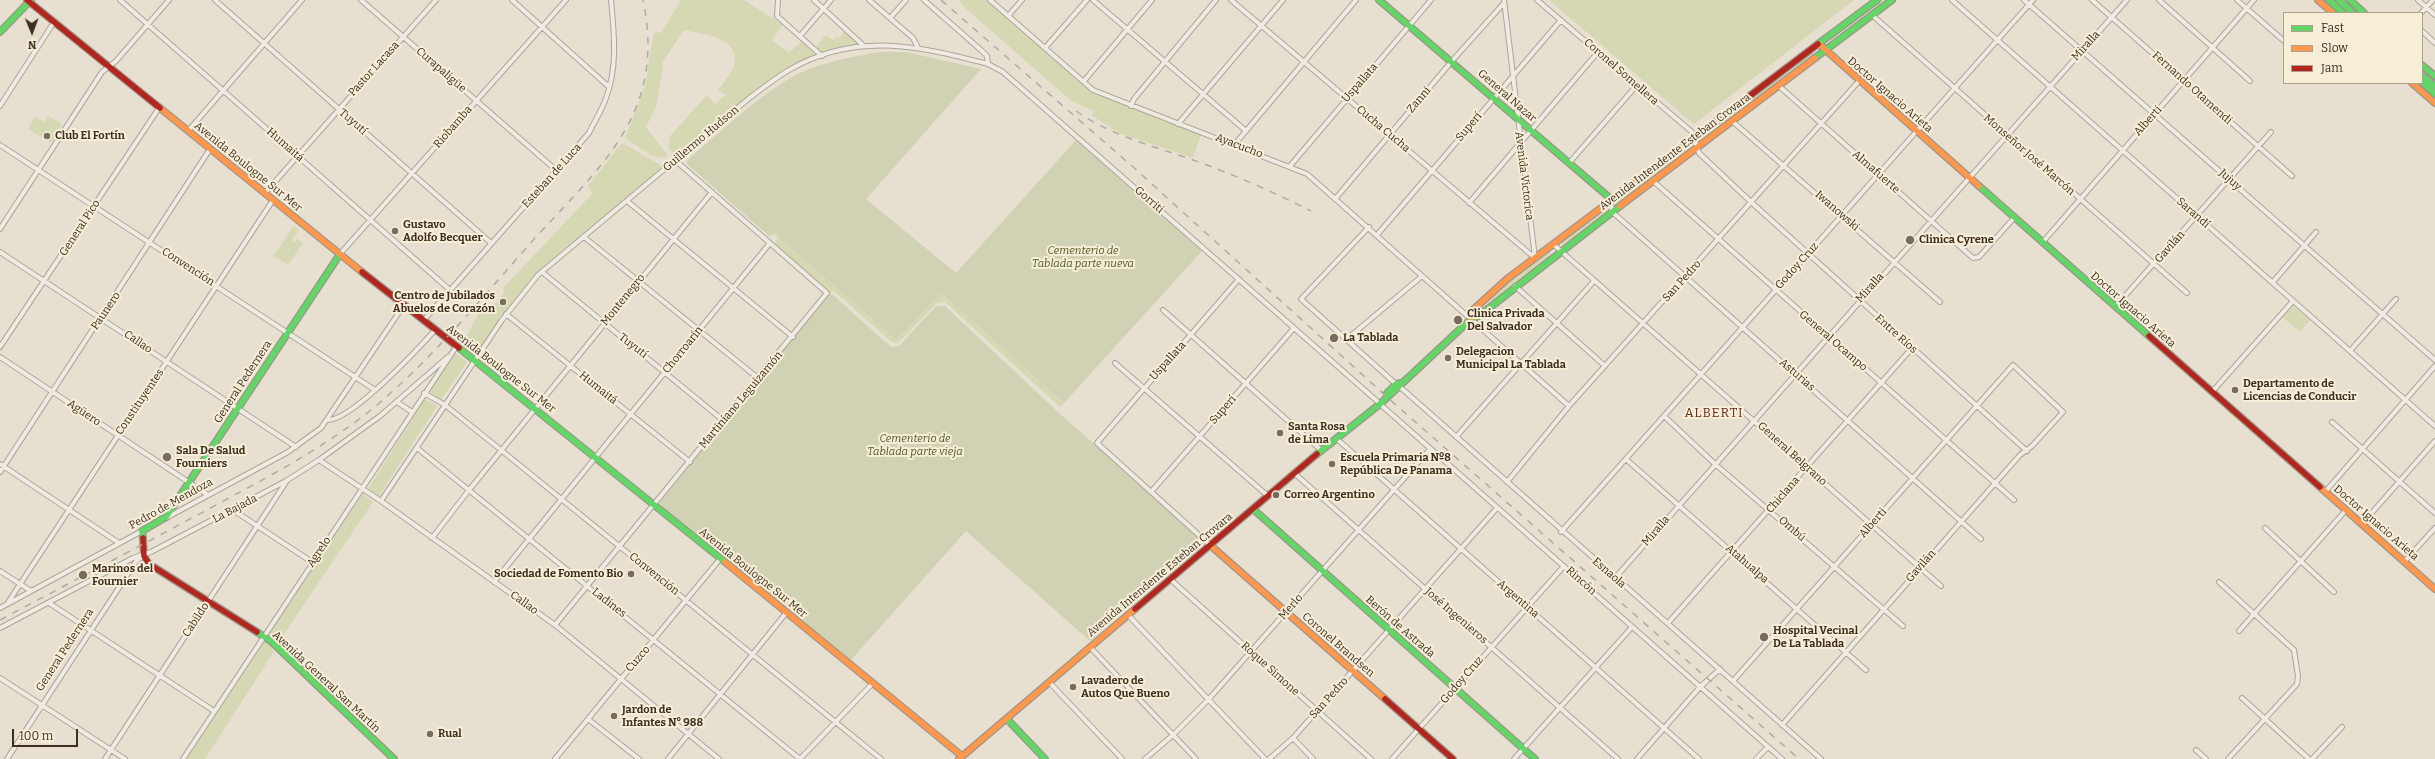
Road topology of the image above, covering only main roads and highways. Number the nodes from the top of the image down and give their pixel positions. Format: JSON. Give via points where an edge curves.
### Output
{"nodes":[{"id":1,"x":29,"y":0,"type":"edge"},
{"id":2,"x":1380,"y":0,"type":"edge"},
{"id":3,"x":1877,"y":0,"type":"edge"},
{"id":4,"x":1892,"y":0,"type":"edge"},
{"id":5,"x":2318,"y":0,"type":"edge"},
{"id":6,"x":2329,"y":0,"type":"edge"},
{"id":7,"x":2339,"y":0,"type":"edge"},
{"id":8,"x":2350,"y":0,"type":"edge"},
{"id":9,"x":2332,"y":12,"type":"edge"},
{"id":10,"x":2342,"y":12,"type":"edge"},
{"id":11,"x":2352,"y":12,"type":"edge"},
{"id":12,"x":2363,"y":12,"type":"edge"},
{"id":13,"x":0,"y":32,"type":"edge"},
{"id":14,"x":1819,"y":44,"type":"junction"},
{"id":15,"x":1826,"y":52,"type":"junction"},
{"id":16,"x":2423,"y":66,"type":"edge"},
{"id":17,"x":2423,"y":76,"type":"edge"},
{"id":18,"x":2435,"y":76,"type":"edge"},
{"id":19,"x":2423,"y":83,"type":"edge"},
{"id":20,"x":2413,"y":84,"type":"edge"},
{"id":21,"x":2434,"y":92,"type":"edge"},
{"id":22,"x":2435,"y":103,"type":"edge"},
{"id":23,"x":1611,"y":199,"type":"junction"},
{"id":24,"x":340,"y":254,"type":"junction"},
{"id":25,"x":1471,"y":319,"type":"junction"},
{"id":26,"x":1253,"y":509,"type":"junction"},
{"id":27,"x":163,"y":520,"type":"joint"},
{"id":28,"x":1210,"y":545,"type":"junction"},
{"id":29,"x":144,"y":556,"type":"joint"},
{"id":30,"x":2435,"y":588,"type":"edge"},
{"id":31,"x":1007,"y":719,"type":"junction"},
{"id":32,"x":961,"y":758,"type":"edge"},
{"id":33,"x":394,"y":759,"type":"edge"},
{"id":34,"x":1045,"y":759,"type":"edge"},
{"id":35,"x":1454,"y":759,"type":"edge"},
{"id":36,"x":1535,"y":759,"type":"edge"}],
"edges":[{"from":1,"to":13,"type":"main road"},
{"from":1,"to":24,"type":"main road","name":"Avenida Boulogne Sur Mer"},
{"from":2,"to":23,"type":"main road","name":"General Nazar"},
{"from":3,"to":14,"type":"main road","name":"Avenida Intendente Esteban Crovara"},
{"from":4,"to":15,"type":"main road","name":"Avenida Intendente Esteban Crovara"},
{"from":5,"to":9,"type":"main road"},
{"from":6,"to":10,"type":"main road"},
{"from":7,"to":11,"type":"main road"},
{"from":8,"to":12,"type":"main road"},
{"from":14,"to":15,"type":"main road","name":"Doctor Ignacio Arieta"},
{"from":14,"to":23,"type":"main road","name":"Avenida Intendente Esteban Crovara"},
{"from":15,"to":25,"type":"main road","name":"Avenida Intendente Esteban Crovara","via":[[1560,251],[1479,316]]},
{"from":15,"to":30,"type":"main road","name":"Doctor Ignacio Arieta"},
{"from":16,"to":18,"type":"main road"},
{"from":17,"to":21,"type":"main road"},
{"from":19,"to":21,"type":"main road"},
{"from":20,"to":22,"type":"main road"},
{"from":23,"to":25,"type":"main road","name":"Avenida Intendente Esteban Crovara","via":[[1474,308]]},
{"from":24,"to":27,"type":"main road","name":"General Pedernera"},
{"from":24,"to":32,"type":"main road","name":"Avenida Boulogne Sur Mer","via":[[596,457]]},
{"from":25,"to":26,"type":"main road","name":"Avenida Intendente Esteban Crovara","via":[[1337,439]]},
{"from":26,"to":28,"type":"main road","name":"Avenida Intendente Esteban Crovara"},
{"from":26,"to":36,"type":"main road","name":"Berón de Astrada"},
{"from":27,"to":29,"type":"main road","name":"Pedro de Mendoza","via":[[142,531]]},
{"from":28,"to":31,"type":"main road","name":"Avenida Intendente Esteban Crovara"},
{"from":28,"to":35,"type":"main road","name":"Coronel Brandsen"},
{"from":29,"to":33,"type":"main road","name":"Avenida General San Martín","via":[[149,564],[272,642]]},
{"from":31,"to":32,"type":"main road","name":"Avenida Intendente Esteban Crovara"},
{"from":31,"to":34,"type":"main road"}]}
